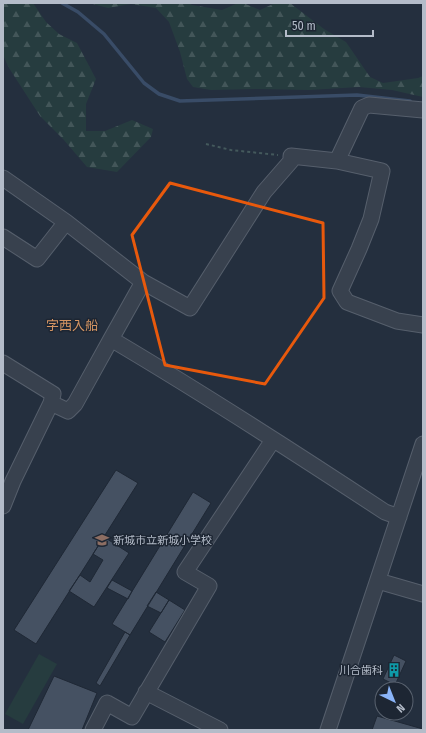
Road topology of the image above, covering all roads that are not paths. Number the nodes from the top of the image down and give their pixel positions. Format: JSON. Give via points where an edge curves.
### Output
{"nodes":[{"id":1,"x":423,"y":110,"type":"edge"},
{"id":2,"x":337,"y":161,"type":"junction"},
{"id":3,"x":3,"y":178,"type":"edge"},
{"id":4,"x":66,"y":222,"type":"junction"},
{"id":5,"x":3,"y":237,"type":"edge"},
{"id":6,"x":143,"y":282,"type":"junction"},
{"id":7,"x":423,"y":325,"type":"edge"},
{"id":8,"x":111,"y":339,"type":"junction"},
{"id":9,"x":3,"y":363,"type":"edge"},
{"id":10,"x":50,"y":403,"type":"junction"},
{"id":11,"x":273,"y":440,"type":"junction"},
{"id":12,"x":423,"y":444,"type":"edge"},
{"id":13,"x":3,"y":506,"type":"edge"},
{"id":14,"x":398,"y":517,"type":"junction"},
{"id":15,"x":378,"y":581,"type":"junction"},
{"id":16,"x":423,"y":594,"type":"edge"},
{"id":17,"x":146,"y":692,"type":"junction"},
{"id":18,"x":93,"y":730,"type":"edge"},
{"id":19,"x":220,"y":730,"type":"edge"},
{"id":20,"x":328,"y":730,"type":"edge"}],
"edges":[{"from":1,"to":2,"type":"street","via":[[368,105],[362,108]]},
{"from":2,"to":6,"type":"street","via":[[291,156],[291,161],[264,192],[190,308]]},
{"from":2,"to":7,"type":"street","via":[[382,171],[371,219],[340,291],[347,302],[397,321]]},
{"from":3,"to":4,"type":"street"},
{"from":4,"to":5,"type":"street","via":[[37,259]]},
{"from":4,"to":6,"type":"street"},
{"from":6,"to":8,"type":"street"},
{"from":8,"to":10,"type":"street","via":[[75,404],[68,411]]},
{"from":8,"to":11,"type":"street"},
{"from":9,"to":10,"type":"street","via":[[53,394]]},
{"from":10,"to":13,"type":"street"},
{"from":11,"to":14,"type":"street","via":[[385,512]]},
{"from":11,"to":17,"type":"street","via":[[185,572],[209,586]]},
{"from":12,"to":14,"type":"street"},
{"from":14,"to":15,"type":"street"},
{"from":15,"to":16,"type":"street"},
{"from":15,"to":20,"type":"street"},
{"from":17,"to":18,"type":"street","via":[[132,717],[107,703]]},
{"from":17,"to":19,"type":"street"}]}
